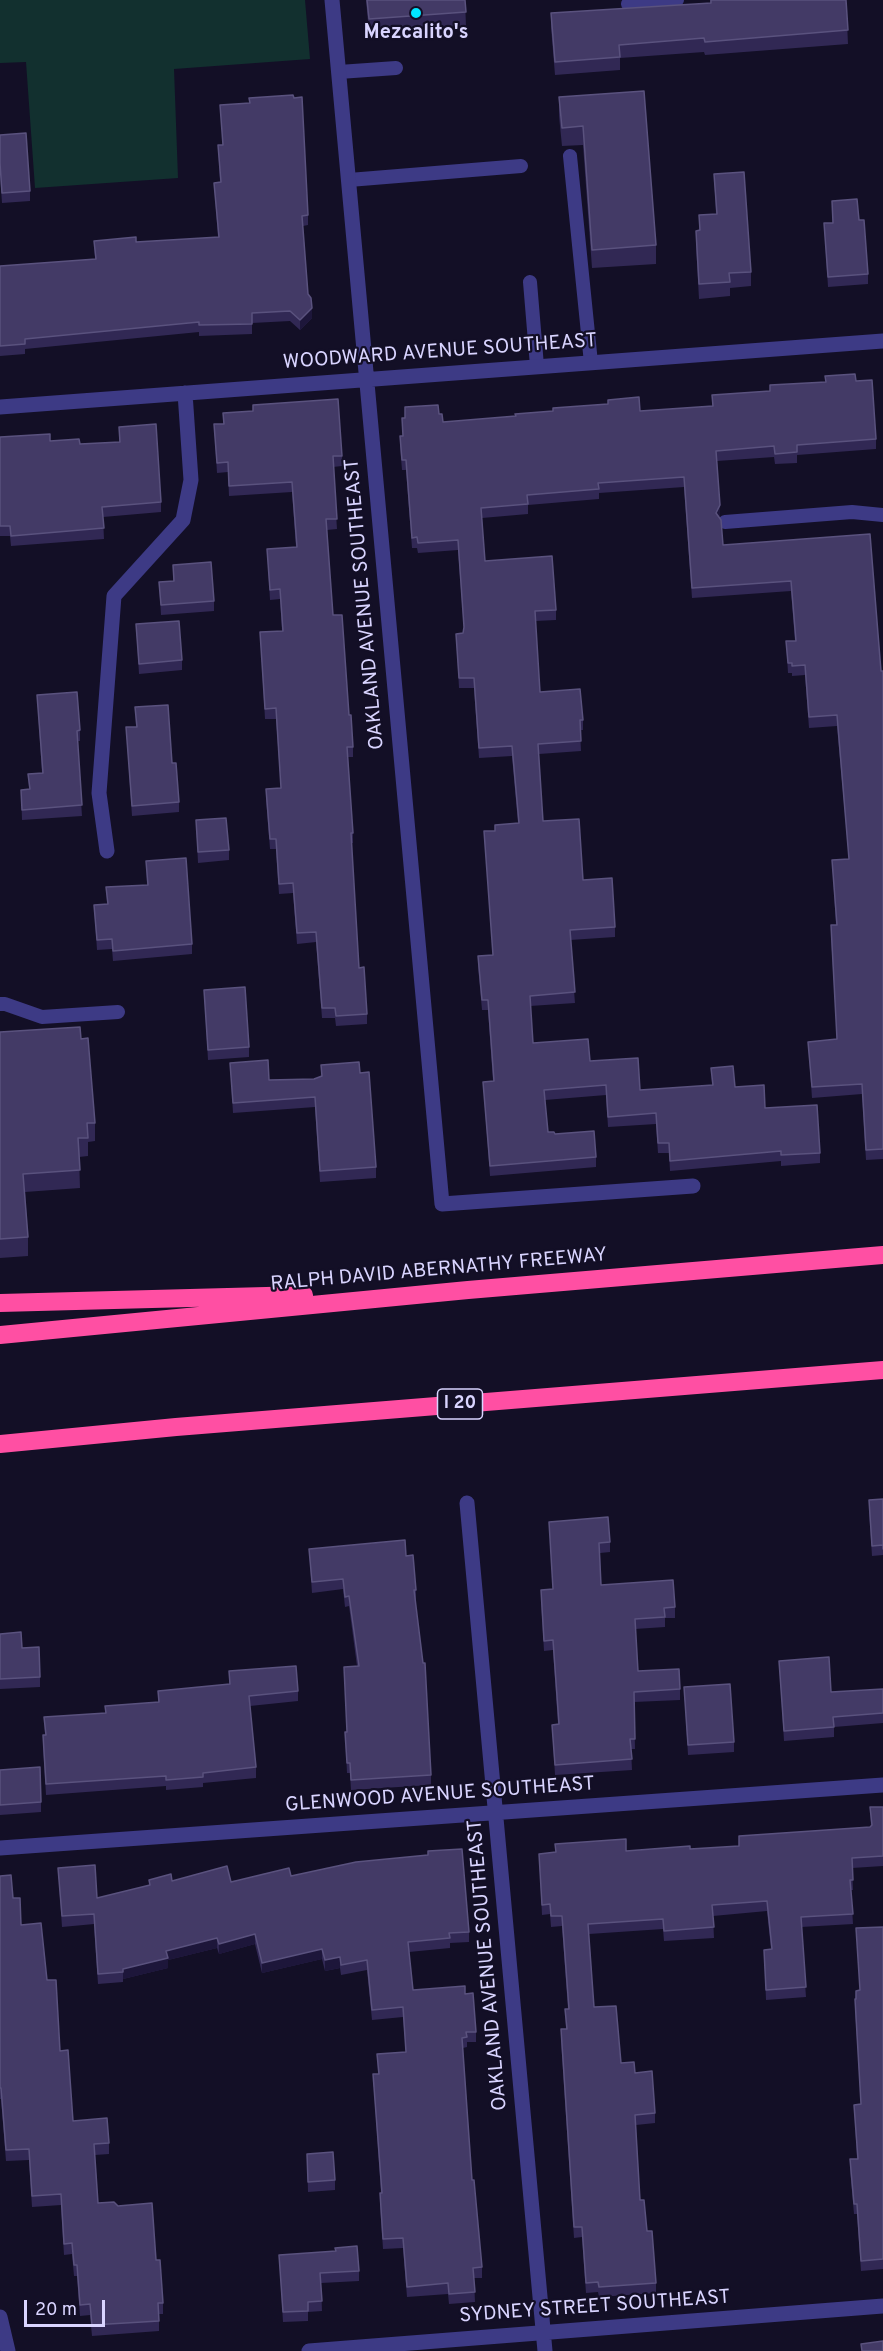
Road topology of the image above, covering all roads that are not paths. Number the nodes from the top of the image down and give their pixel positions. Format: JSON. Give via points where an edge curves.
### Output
{"nodes":[{"id":1,"x":332,"y":0,"type":"edge"},
{"id":2,"x":677,"y":0,"type":"edge"},
{"id":3,"x":628,"y":4,"type":"dead end"},
{"id":4,"x":396,"y":68,"type":"dead end"},
{"id":5,"x":339,"y":72,"type":"junction"},
{"id":6,"x":570,"y":156,"type":"dead end"},
{"id":7,"x":520,"y":166,"type":"dead end"},
{"id":8,"x":349,"y":180,"type":"junction"},
{"id":9,"x":530,"y":282,"type":"dead end"},
{"id":10,"x":883,"y":341,"type":"edge"},
{"id":11,"x":591,"y":363,"type":"junction"},
{"id":12,"x":537,"y":366,"type":"junction"},
{"id":13,"x":367,"y":379,"type":"junction"},
{"id":14,"x":185,"y":393,"type":"junction"},
{"id":15,"x":0,"y":407,"type":"edge"},
{"id":16,"x":883,"y":515,"type":"edge"},
{"id":17,"x":725,"y":522,"type":"dead end"},
{"id":18,"x":107,"y":851,"type":"dead end"},
{"id":19,"x":0,"y":1004,"type":"edge"},
{"id":20,"x":118,"y":1011,"type":"dead end"},
{"id":21,"x":693,"y":1186,"type":"dead end"},
{"id":22,"x":883,"y":1255,"type":"edge"},
{"id":23,"x":468,"y":1290,"type":"junction"},
{"id":24,"x":0,"y":1303,"type":"edge"},
{"id":25,"x":0,"y":1335,"type":"edge"},
{"id":26,"x":883,"y":1370,"type":"edge"},
{"id":27,"x":0,"y":1446,"type":"edge"},
{"id":28,"x":468,"y":1503,"type":"dead end"},
{"id":29,"x":883,"y":1785,"type":"edge"},
{"id":30,"x":496,"y":1812,"type":"junction"},
{"id":31,"x":0,"y":1848,"type":"edge"},
{"id":32,"x":883,"y":2306,"type":"edge"},
{"id":33,"x":0,"y":2317,"type":"edge"},
{"id":34,"x":543,"y":2332,"type":"junction"},
{"id":35,"x":8,"y":2351,"type":"edge"},
{"id":36,"x":309,"y":2351,"type":"edge"},
{"id":37,"x":545,"y":2351,"type":"edge"}],
"edges":[{"from":1,"to":5,"type":"street","name":"OAKLAND AVENUE SOUTHEAST"},
{"from":2,"to":3,"type":"lane"},
{"from":4,"to":5,"type":"lane"},
{"from":5,"to":8,"type":"street","name":"OAKLAND AVENUE SOUTHEAST"},
{"from":6,"to":11,"type":"lane"},
{"from":7,"to":8,"type":"lane"},
{"from":8,"to":13,"type":"street","name":"OAKLAND AVENUE SOUTHEAST"},
{"from":9,"to":12,"type":"lane"},
{"from":10,"to":11,"type":"street","name":"WOODWARD AVENUE SOUTHEAST"},
{"from":11,"to":12,"type":"street","name":"WOODWARD AVENUE SOUTHEAST"},
{"from":12,"to":13,"type":"street","name":"WOODWARD AVENUE SOUTHEAST"},
{"from":13,"to":14,"type":"street","name":"WOODWARD AVENUE SOUTHEAST"},
{"from":13,"to":21,"type":"street","name":"OAKLAND AVENUE SOUTHEAST","via":[[442,1204]]},
{"from":14,"to":15,"type":"street","name":"WOODWARD AVENUE SOUTHEAST"},
{"from":14,"to":18,"type":"street","via":[[191,480],[183,520],[114,596],[99,793]]},
{"from":16,"to":17,"type":"lane","via":[[852,512]]},
{"from":19,"to":20,"type":"lane","via":[[42,1017]]},
{"from":22,"to":23,"type":"highway","name":"RALPH DAVID ABERNATHY FREEWAY"},
{"from":23,"to":24,"type":"highway"},
{"from":23,"to":25,"type":"highway","name":"RALPH DAVID ABERNATHY FREEWAY"},
{"from":26,"to":27,"type":"highway","number":"I 20","via":[[176,1427]]},
{"from":28,"to":30,"type":"street","name":"OAKLAND AVENUE SOUTHEAST"},
{"from":29,"to":30,"type":"street","name":"GLENWOOD AVENUE SOUTHEAST"},
{"from":30,"to":31,"type":"street","name":"GLENWOOD AVENUE SOUTHEAST"},
{"from":30,"to":34,"type":"street","name":"OAKLAND AVENUE SOUTHEAST"},
{"from":32,"to":34,"type":"street","name":"SYDNEY STREET SOUTHEAST"},
{"from":33,"to":35,"type":"street"},
{"from":34,"to":36,"type":"street","name":"SYDNEY STREET SOUTHEAST"},
{"from":34,"to":37,"type":"street","name":"OAKLAND AVENUE SOUTHEAST"}]}
